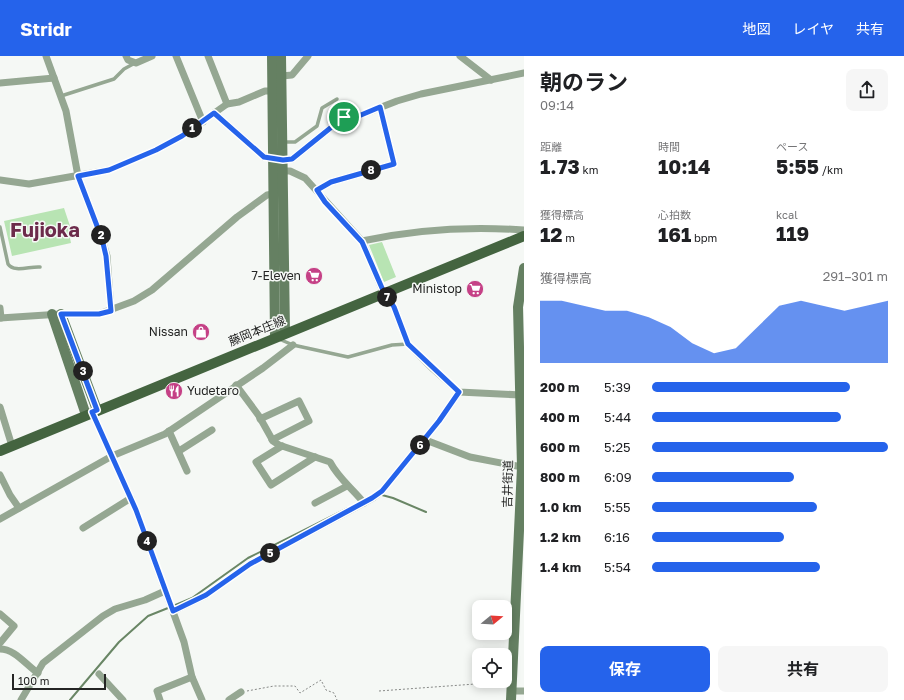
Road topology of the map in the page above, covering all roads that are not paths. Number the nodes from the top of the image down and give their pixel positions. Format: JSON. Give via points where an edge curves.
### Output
{"nodes":[{"id":1,"x":46,"y":56,"type":"edge"},
{"id":2,"x":126,"y":56,"type":"edge"},
{"id":3,"x":152,"y":56,"type":"edge"},
{"id":4,"x":176,"y":56,"type":"edge"},
{"id":5,"x":208,"y":56,"type":"edge"},
{"id":6,"x":272,"y":56,"type":"edge"},
{"id":7,"x":281,"y":56,"type":"edge"},
{"id":8,"x":308,"y":56,"type":"edge"},
{"id":9,"x":460,"y":56,"type":"edge"},
{"id":10,"x":136,"y":63,"type":"junction"},
{"id":11,"x":524,"y":73,"type":"edge"},
{"id":12,"x":282,"y":76,"type":"junction"},
{"id":13,"x":54,"y":78,"type":"junction"},
{"id":14,"x":491,"y":80,"type":"junction"},
{"id":15,"x":0,"y":83,"type":"edge"},
{"id":16,"x":272,"y":91,"type":"junction"},
{"id":17,"x":60,"y":96,"type":"junction"},
{"id":18,"x":337,"y":99,"type":"dead end"},
{"id":19,"x":227,"y":104,"type":"junction"},
{"id":20,"x":380,"y":107,"type":"junction"},
{"id":21,"x":214,"y":113,"type":"junction"},
{"id":22,"x":203,"y":122,"type":"junction"},
{"id":23,"x":282,"y":142,"type":"junction"},
{"id":24,"x":278,"y":159,"type":"junction"},
{"id":25,"x":283,"y":171,"type":"junction"},
{"id":26,"x":78,"y":176,"type":"junction"},
{"id":27,"x":0,"y":180,"type":"edge"},
{"id":28,"x":317,"y":190,"type":"junction"},
{"id":29,"x":273,"y":194,"type":"junction"},
{"id":30,"x":0,"y":227,"type":"edge"},
{"id":31,"x":524,"y":230,"type":"edge"},
{"id":32,"x":524,"y":236,"type":"edge"},
{"id":33,"x":362,"y":242,"type":"junction"},
{"id":34,"x":40,"y":267,"type":"dead end"},
{"id":35,"x":524,"y":268,"type":"edge"},
{"id":36,"x":384,"y":293,"type":"junction"},
{"id":37,"x":0,"y":308,"type":"edge"},
{"id":38,"x":111,"y":311,"type":"junction"},
{"id":39,"x":57,"y":314,"type":"junction"},
{"id":40,"x":1,"y":318,"type":"edge"},
{"id":41,"x":286,"y":333,"type":"junction"},
{"id":42,"x":275,"y":337,"type":"junction"},
{"id":43,"x":408,"y":344,"type":"junction"},
{"id":44,"x":293,"y":345,"type":"junction"},
{"id":45,"x":521,"y":350,"type":"edge"},
{"id":46,"x":236,"y":385,"type":"junction"},
{"id":47,"x":459,"y":392,"type":"junction"},
{"id":48,"x":521,"y":396,"type":"junction"},
{"id":49,"x":0,"y":407,"type":"edge"},
{"id":50,"x":92,"y":413,"type":"junction"},
{"id":51,"x":260,"y":419,"type":"junction"},
{"id":52,"x":523,"y":421,"type":"edge"},
{"id":53,"x":212,"y":430,"type":"dead end"},
{"id":54,"x":169,"y":431,"type":"junction"},
{"id":55,"x":423,"y":439,"type":"junction"},
{"id":56,"x":272,"y":440,"type":"junction"},
{"id":57,"x":12,"y":446,"type":"junction"},
{"id":58,"x":282,"y":446,"type":"junction"},
{"id":59,"x":0,"y":451,"type":"edge"},
{"id":60,"x":179,"y":451,"type":"junction"},
{"id":61,"x":112,"y":456,"type":"junction"},
{"id":62,"x":315,"y":457,"type":"junction"},
{"id":63,"x":522,"y":466,"type":"junction"},
{"id":64,"x":187,"y":471,"type":"dead end"},
{"id":65,"x":0,"y":475,"type":"edge"},
{"id":66,"x":346,"y":486,"type":"junction"},
{"id":67,"x":131,"y":498,"type":"junction"},
{"id":68,"x":364,"y":503,"type":"junction"},
{"id":69,"x":315,"y":504,"type":"dead end"},
{"id":70,"x":19,"y":508,"type":"junction"},
{"id":71,"x":0,"y":519,"type":"edge"},
{"id":72,"x":522,"y":520,"type":"edge"},
{"id":73,"x":83,"y":528,"type":"dead end"},
{"id":74,"x":165,"y":590,"type":"junction"},
{"id":75,"x":173,"y":611,"type":"junction"},
{"id":76,"x":0,"y":614,"type":"edge"},
{"id":77,"x":0,"y":643,"type":"edge"},
{"id":78,"x":0,"y":649,"type":"edge"},
{"id":79,"x":38,"y":673,"type":"junction"},
{"id":80,"x":99,"y":674,"type":"dead end"},
{"id":81,"x":192,"y":677,"type":"junction"},
{"id":82,"x":511,"y":691,"type":"edge"},
{"id":83,"x":524,"y":691,"type":"edge"},
{"id":84,"x":240,"y":692,"type":"road end"},
{"id":85,"x":21,"y":700,"type":"edge"},
{"id":86,"x":123,"y":700,"type":"edge"},
{"id":87,"x":160,"y":700,"type":"edge"},
{"id":88,"x":202,"y":700,"type":"edge"},
{"id":89,"x":229,"y":700,"type":"edge"}],
"edges":[{"from":1,"to":13,"type":"street"},
{"from":2,"to":10,"type":"street","via":[[128,60]]},
{"from":3,"to":10,"type":"street"},
{"from":4,"to":22,"type":"street"},
{"from":5,"to":19,"type":"street"},
{"from":6,"to":16,"type":"street"},
{"from":7,"to":12,"type":"street"},
{"from":8,"to":12,"type":"street","via":[[292,75]]},
{"from":9,"to":14,"type":"street"},
{"from":10,"to":17,"type":"lane","via":[[124,69],[114,79]]},
{"from":11,"to":14,"type":"street"},
{"from":12,"to":23,"type":"street"},
{"from":13,"to":15,"type":"street"},
{"from":13,"to":17,"type":"street"},
{"from":14,"to":20,"type":"street","via":[[421,94]]},
{"from":16,"to":19,"type":"street"},
{"from":16,"to":24,"type":"street"},
{"from":17,"to":26,"type":"street","via":[[66,111]]},
{"from":18,"to":23,"type":"lane","via":[[322,108],[317,126],[295,142]]},
{"from":19,"to":21,"type":"street"},
{"from":20,"to":24,"type":"street","via":[[361,115],[344,117],[292,159]]},
{"from":20,"to":28,"type":"street","via":[[394,164],[331,182]]},
{"from":21,"to":22,"type":"street"},
{"from":21,"to":24,"type":"street","via":[[264,157]]},
{"from":22,"to":26,"type":"street","via":[[156,150],[109,170]]},
{"from":23,"to":24,"type":"street"},
{"from":24,"to":25,"type":"street"},
{"from":24,"to":29,"type":"street"},
{"from":25,"to":28,"type":"street","via":[[290,171],[305,178]]},
{"from":25,"to":41,"type":"street"},
{"from":26,"to":27,"type":"street","via":[[29,184]]},
{"from":26,"to":38,"type":"street","via":[[105,250]]},
{"from":28,"to":33,"type":"street"},
{"from":29,"to":38,"type":"street","via":[[267,195],[238,217],[152,290]]},
{"from":29,"to":42,"type":"street"},
{"from":30,"to":34,"type":"lane","via":[[11,268]]},
{"from":31,"to":33,"type":"street","via":[[443,228],[389,235]]},
{"from":32,"to":36,"type":"main road","name":"藤岡本庄線"},
{"from":33,"to":36,"type":"street"},
{"from":35,"to":45,"type":"street","name":"吉井街道","via":[[518,308]]},
{"from":36,"to":41,"type":"main road","name":"藤岡本庄線"},
{"from":36,"to":43,"type":"street","via":[[394,307]]},
{"from":37,"to":40,"type":"street"},
{"from":38,"to":39,"type":"street","via":[[99,314]]},
{"from":39,"to":40,"type":"street"},
{"from":39,"to":50,"type":"street"},
{"from":41,"to":42,"type":"main road","name":"藤岡本庄線"},
{"from":42,"to":44,"type":"lane"},
{"from":42,"to":50,"type":"main road","name":"藤岡本庄線"},
{"from":43,"to":44,"type":"lane","via":[[392,345],[348,357]]},
{"from":43,"to":47,"type":"street"},
{"from":44,"to":46,"type":"street"},
{"from":45,"to":48,"type":"street","name":"吉井街道"},
{"from":46,"to":51,"type":"street"},
{"from":46,"to":54,"type":"street"},
{"from":47,"to":48,"type":"street"},
{"from":47,"to":55,"type":"street","via":[[449,409]]},
{"from":48,"to":52,"type":"street","name":"吉井街道"},
{"from":49,"to":57,"type":"street"},
{"from":50,"to":57,"type":"main road","name":"藤岡本庄線"},
{"from":50,"to":61,"type":"street"},
{"from":51,"to":56,"type":"street"},
{"from":51,"to":56,"type":"street","via":[[299,400],[309,422]]},
{"from":52,"to":63,"type":"street","name":"吉井街道"},
{"from":53,"to":60,"type":"street"},
{"from":54,"to":60,"type":"street"},
{"from":54,"to":61,"type":"street"},
{"from":55,"to":63,"type":"street","via":[[470,457]]},
{"from":55,"to":68,"type":"street","via":[[382,491]]},
{"from":56,"to":58,"type":"street"},
{"from":57,"to":59,"type":"main road","name":"藤岡本庄線"},
{"from":58,"to":62,"type":"street"},
{"from":58,"to":62,"type":"street","via":[[256,462],[271,485]]},
{"from":60,"to":64,"type":"street"},
{"from":61,"to":67,"type":"street"},
{"from":61,"to":70,"type":"street"},
{"from":62,"to":66,"type":"street","via":[[330,462],[336,475]]},
{"from":63,"to":72,"type":"street","name":"吉井街道"},
{"from":65,"to":70,"type":"street"},
{"from":66,"to":68,"type":"street","via":[[352,488]]},
{"from":66,"to":69,"type":"street"},
{"from":67,"to":73,"type":"street"},
{"from":67,"to":74,"type":"street"},
{"from":68,"to":75,"type":"street","via":[[250,564],[206,595]]},
{"from":70,"to":71,"type":"street"},
{"from":72,"to":82,"type":"street","name":"吉井街道"},
{"from":74,"to":75,"type":"street"},
{"from":74,"to":79,"type":"street","via":[[103,616],[49,657]]},
{"from":75,"to":81,"type":"street"},
{"from":76,"to":77,"type":"street","via":[[14,626]]},
{"from":78,"to":79,"type":"street","via":[[12,652]]},
{"from":79,"to":85,"type":"street"},
{"from":80,"to":86,"type":"street"},
{"from":81,"to":87,"type":"street","via":[[157,691]]},
{"from":81,"to":88,"type":"street"},
{"from":82,"to":83,"type":"street"},
{"from":84,"to":89,"type":"street"}]}
